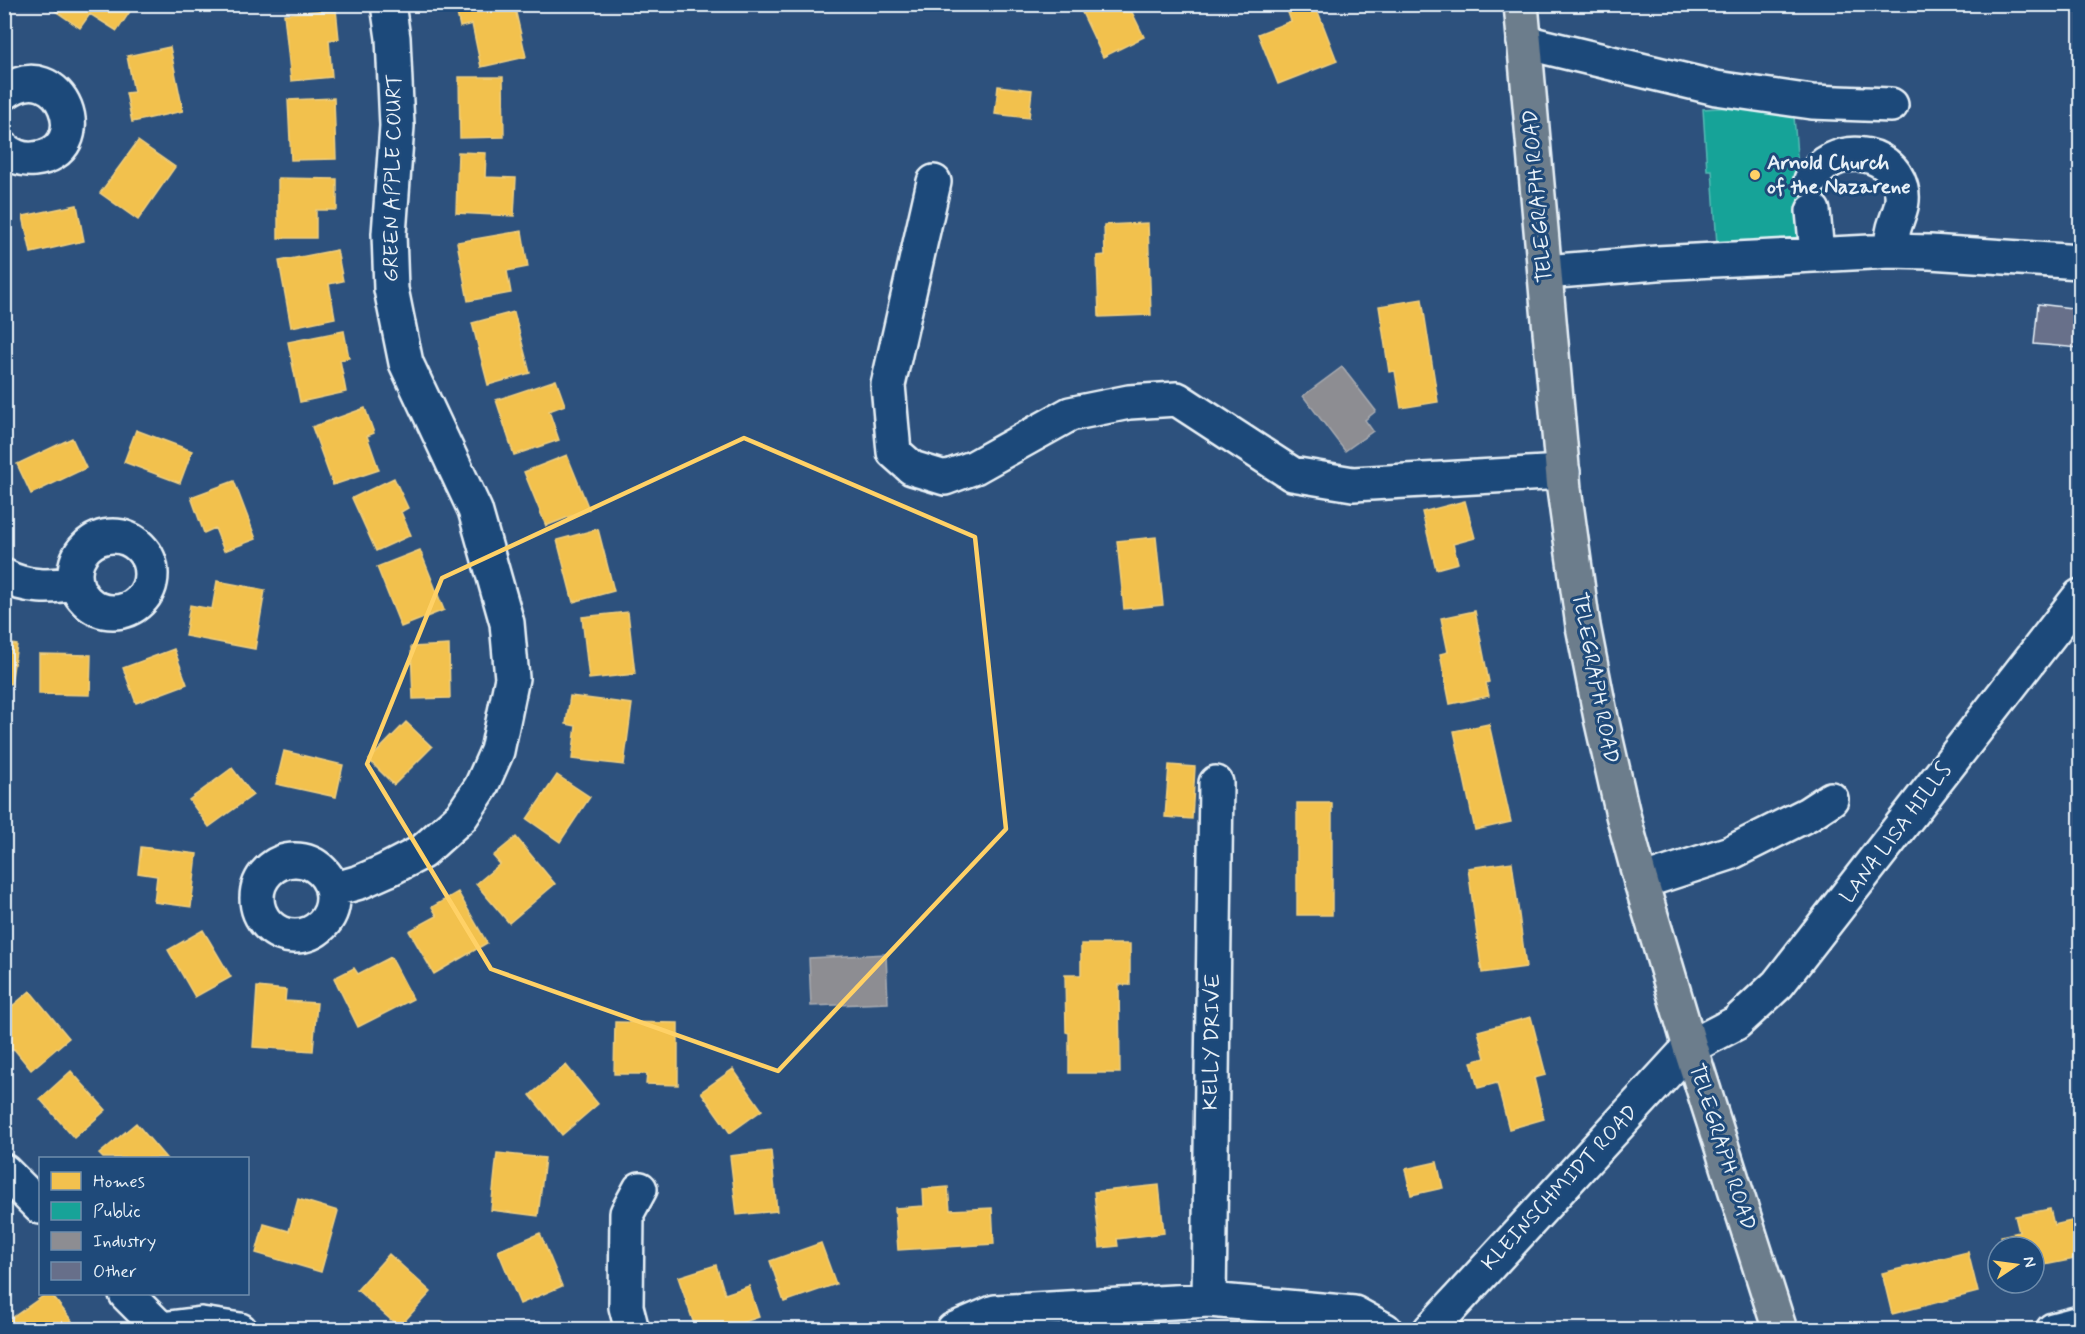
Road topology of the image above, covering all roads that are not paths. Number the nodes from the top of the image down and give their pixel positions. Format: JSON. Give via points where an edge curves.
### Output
{"nodes":[{"id":1,"x":388,"y":4,"type":"edge"},
{"id":2,"x":1521,"y":4,"type":"edge"},
{"id":3,"x":1524,"y":42,"type":"junction"},
{"id":4,"x":4,"y":93,"type":"edge"},
{"id":5,"x":1891,"y":105,"type":"dead end"},
{"id":6,"x":4,"y":149,"type":"edge"},
{"id":7,"x":934,"y":182,"type":"dead end"},
{"id":8,"x":1890,"y":251,"type":"junction"},
{"id":9,"x":1817,"y":253,"type":"junction"},
{"id":10,"x":2080,"y":262,"type":"edge"},
{"id":11,"x":1545,"y":272,"type":"junction"},
{"id":12,"x":1563,"y":472,"type":"junction"},
{"id":13,"x":4,"y":576,"type":"edge"},
{"id":14,"x":76,"y":582,"type":"dead end"},
{"id":15,"x":2080,"y":596,"type":"edge"},
{"id":16,"x":1216,"y":783,"type":"dead end"},
{"id":17,"x":1832,"y":799,"type":"dead end"},
{"id":18,"x":1641,"y":882,"type":"junction"},
{"id":19,"x":332,"y":890,"type":"dead end"},
{"id":20,"x":1690,"y":1047,"type":"junction"},
{"id":21,"x":4,"y":1171,"type":"edge"},
{"id":22,"x":640,"y":1189,"type":"dead end"},
{"id":23,"x":39,"y":1206,"type":"edge"},
{"id":24,"x":128,"y":1295,"type":"edge"},
{"id":25,"x":1209,"y":1300,"type":"junction"},
{"id":26,"x":2080,"y":1323,"type":"edge"},
{"id":27,"x":160,"y":1329,"type":"edge"},
{"id":28,"x":240,"y":1329,"type":"edge"},
{"id":29,"x":632,"y":1329,"type":"edge"},
{"id":30,"x":953,"y":1329,"type":"edge"},
{"id":31,"x":1385,"y":1329,"type":"edge"},
{"id":32,"x":1430,"y":1329,"type":"edge"},
{"id":33,"x":1780,"y":1329,"type":"edge"},
{"id":34,"x":2053,"y":1329,"type":"edge"}],
"edges":[{"from":1,"to":19,"type":"street","name":"GREEN APPLE COURT","via":[[398,126],[389,234],[391,289],[406,363],[475,510],[507,622],[512,678],[497,751],[482,787],[461,817],[422,852],[378,874]]},
{"from":2,"to":3,"type":"main road","name":"TELEGRAPH ROAD"},
{"from":3,"to":5,"type":"street","via":[[1716,88],[1812,102]]},
{"from":3,"to":11,"type":"main road","name":"TELEGRAPH ROAD"},
{"from":4,"to":6,"type":"street","via":[[23,83],[44,85],[62,98],[69,119],[65,140],[49,155],[28,160]]},
{"from":7,"to":12,"type":"street","via":[[888,385],[894,452],[912,468],[945,478],[975,467],[1070,414],[1129,402],[1177,399],[1292,474],[1353,484]]},
{"from":8,"to":9,"type":"street"},
{"from":8,"to":9,"type":"street","via":[[1902,206],[1902,190],[1896,176],[1879,159],[1844,154],[1816,170],[1812,195]]},
{"from":8,"to":10,"type":"street"},
{"from":9,"to":11,"type":"street"},
{"from":11,"to":12,"type":"main road","name":"TELEGRAPH ROAD"},
{"from":12,"to":18,"type":"main road","name":"TELEGRAPH ROAD","via":[[1583,626]]},
{"from":13,"to":14,"type":"street","via":[[35,586]]},
{"from":15,"to":20,"type":"street","name":"LANA LISA HILLS","via":[[1778,984],[1736,1023]]},
{"from":16,"to":25,"type":"street","name":"KELLY DRIVE"},
{"from":17,"to":18,"type":"street","via":[[1730,853]]},
{"from":18,"to":20,"type":"main road","name":"TELEGRAPH ROAD"},
{"from":20,"to":32,"type":"street","name":"KLEINSCHMIDT ROAD"},
{"from":20,"to":33,"type":"main road","name":"TELEGRAPH ROAD"},
{"from":21,"to":23,"type":"street"},
{"from":22,"to":29,"type":"street","via":[[627,1214],[626,1307]]},
{"from":24,"to":27,"type":"street"},
{"from":25,"to":30,"type":"street","via":[[995,1312]]},
{"from":25,"to":31,"type":"street","via":[[1354,1313]]},
{"from":26,"to":34,"type":"street"},
{"from":27,"to":28,"type":"street","via":[[201,1324]]}]}
